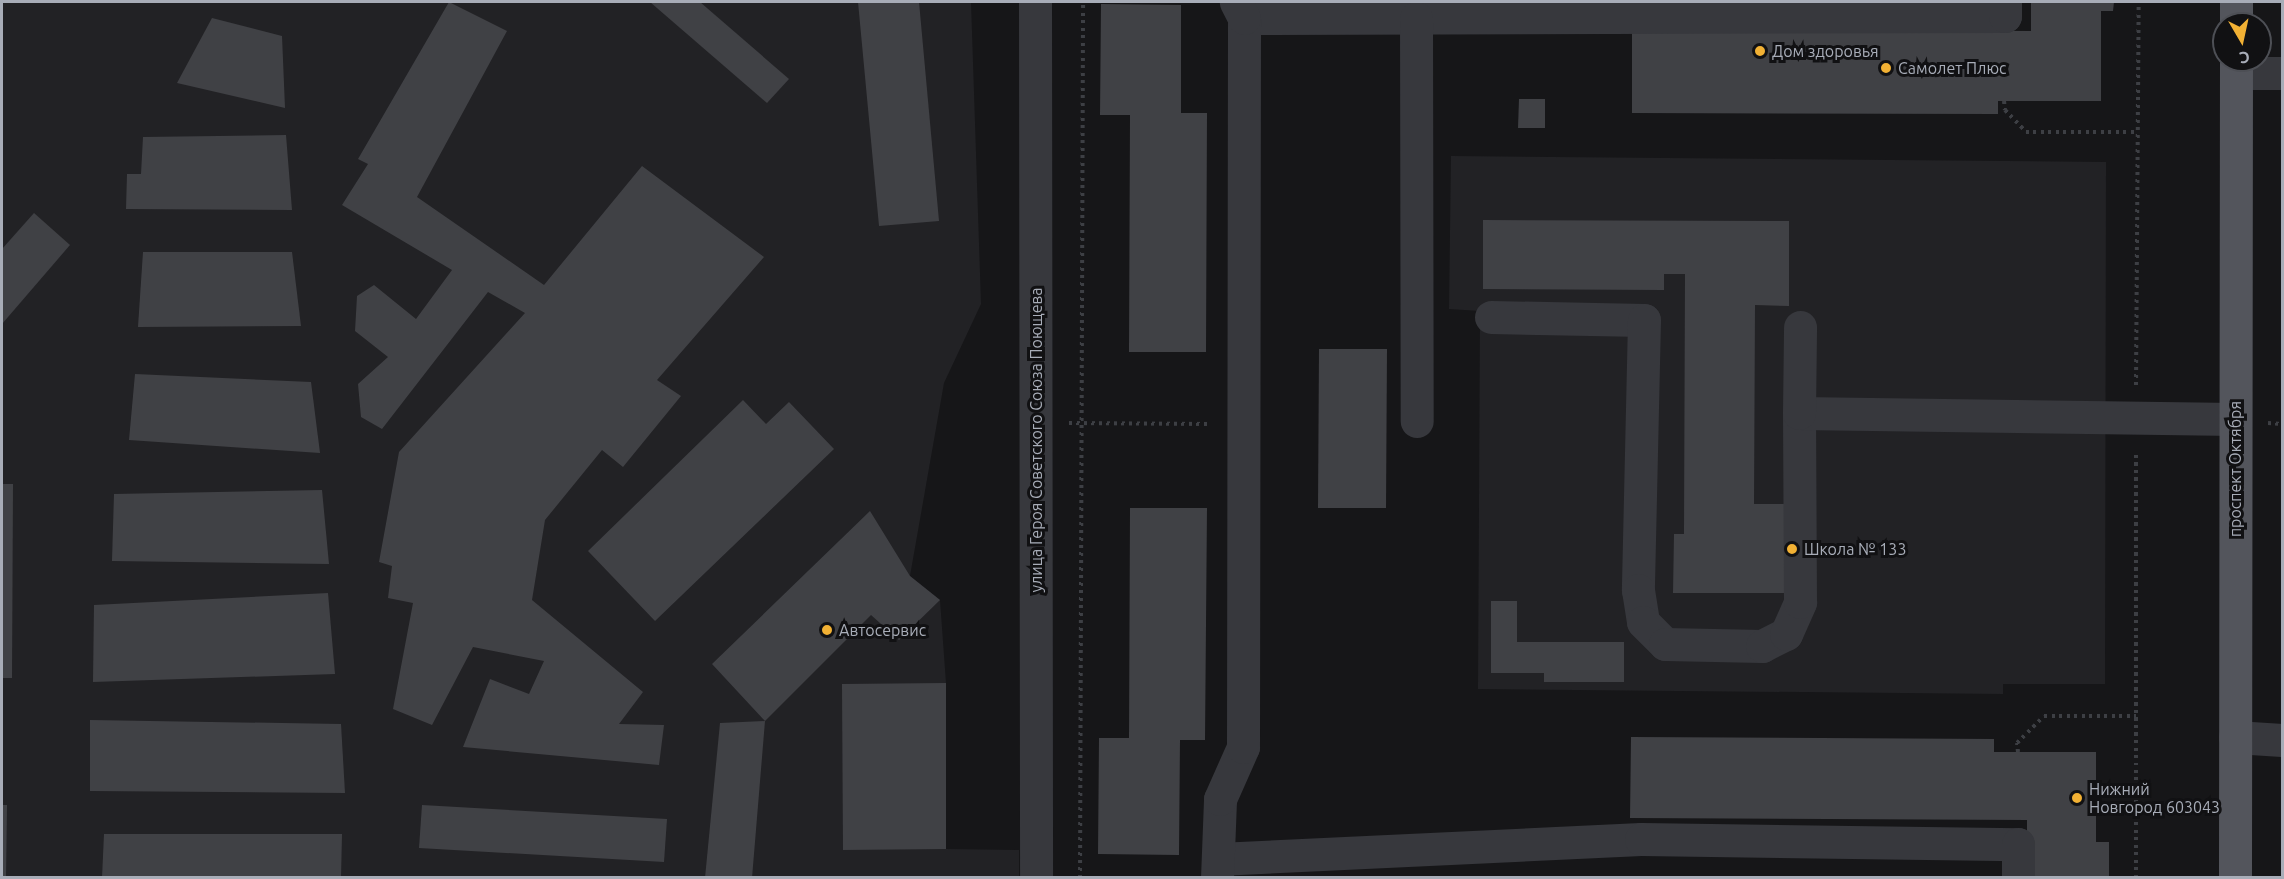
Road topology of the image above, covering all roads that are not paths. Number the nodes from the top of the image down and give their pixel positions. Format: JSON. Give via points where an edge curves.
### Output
{"nodes":[{"id":1,"x":1035,"y":2,"type":"edge"},
{"id":2,"x":2005,"y":2,"type":"edge"},
{"id":3,"x":1240,"y":10,"type":"edge"},
{"id":4,"x":1416,"y":18,"type":"junction"},
{"id":5,"x":2236,"y":72,"type":"edge"},
{"id":6,"x":1491,"y":316,"type":"dead end"},
{"id":7,"x":1800,"y":327,"type":"dead end"},
{"id":8,"x":1799,"y":413,"type":"junction"},
{"id":9,"x":2235,"y":419,"type":"junction"},
{"id":10,"x":1417,"y":421,"type":"dead end"},
{"id":11,"x":2235,"y":737,"type":"junction"},
{"id":12,"x":2283,"y":740,"type":"edge"},
{"id":13,"x":1217,"y":868,"type":"edge"},
{"id":14,"x":1036,"y":878,"type":"edge"},
{"id":15,"x":2018,"y":878,"type":"edge"},
{"id":16,"x":2235,"y":878,"type":"edge"}],
"edges":[{"from":1,"to":14,"type":"street","name":"улица Героя Советского Союза Поющева"},
{"from":2,"to":4,"type":"street","via":[[2005,16]]},
{"from":3,"to":4,"type":"street"},
{"from":3,"to":13,"type":"street","via":[[1243,747],[1220,799]]},
{"from":4,"to":10,"type":"street"},
{"from":5,"to":9,"type":"main road","name":"проспект Октября"},
{"from":6,"to":8,"type":"street","via":[[1644,320],[1638,590],[1642,622],[1665,644],[1762,646],[1786,634],[1800,602]]},
{"from":7,"to":8,"type":"street"},
{"from":8,"to":9,"type":"street"},
{"from":9,"to":11,"type":"main road","name":"проспект Октября"},
{"from":11,"to":12,"type":"street"},
{"from":11,"to":16,"type":"main road","name":"проспект Октября"},
{"from":13,"to":15,"type":"street","via":[[1641,839],[2018,843]]}]}
